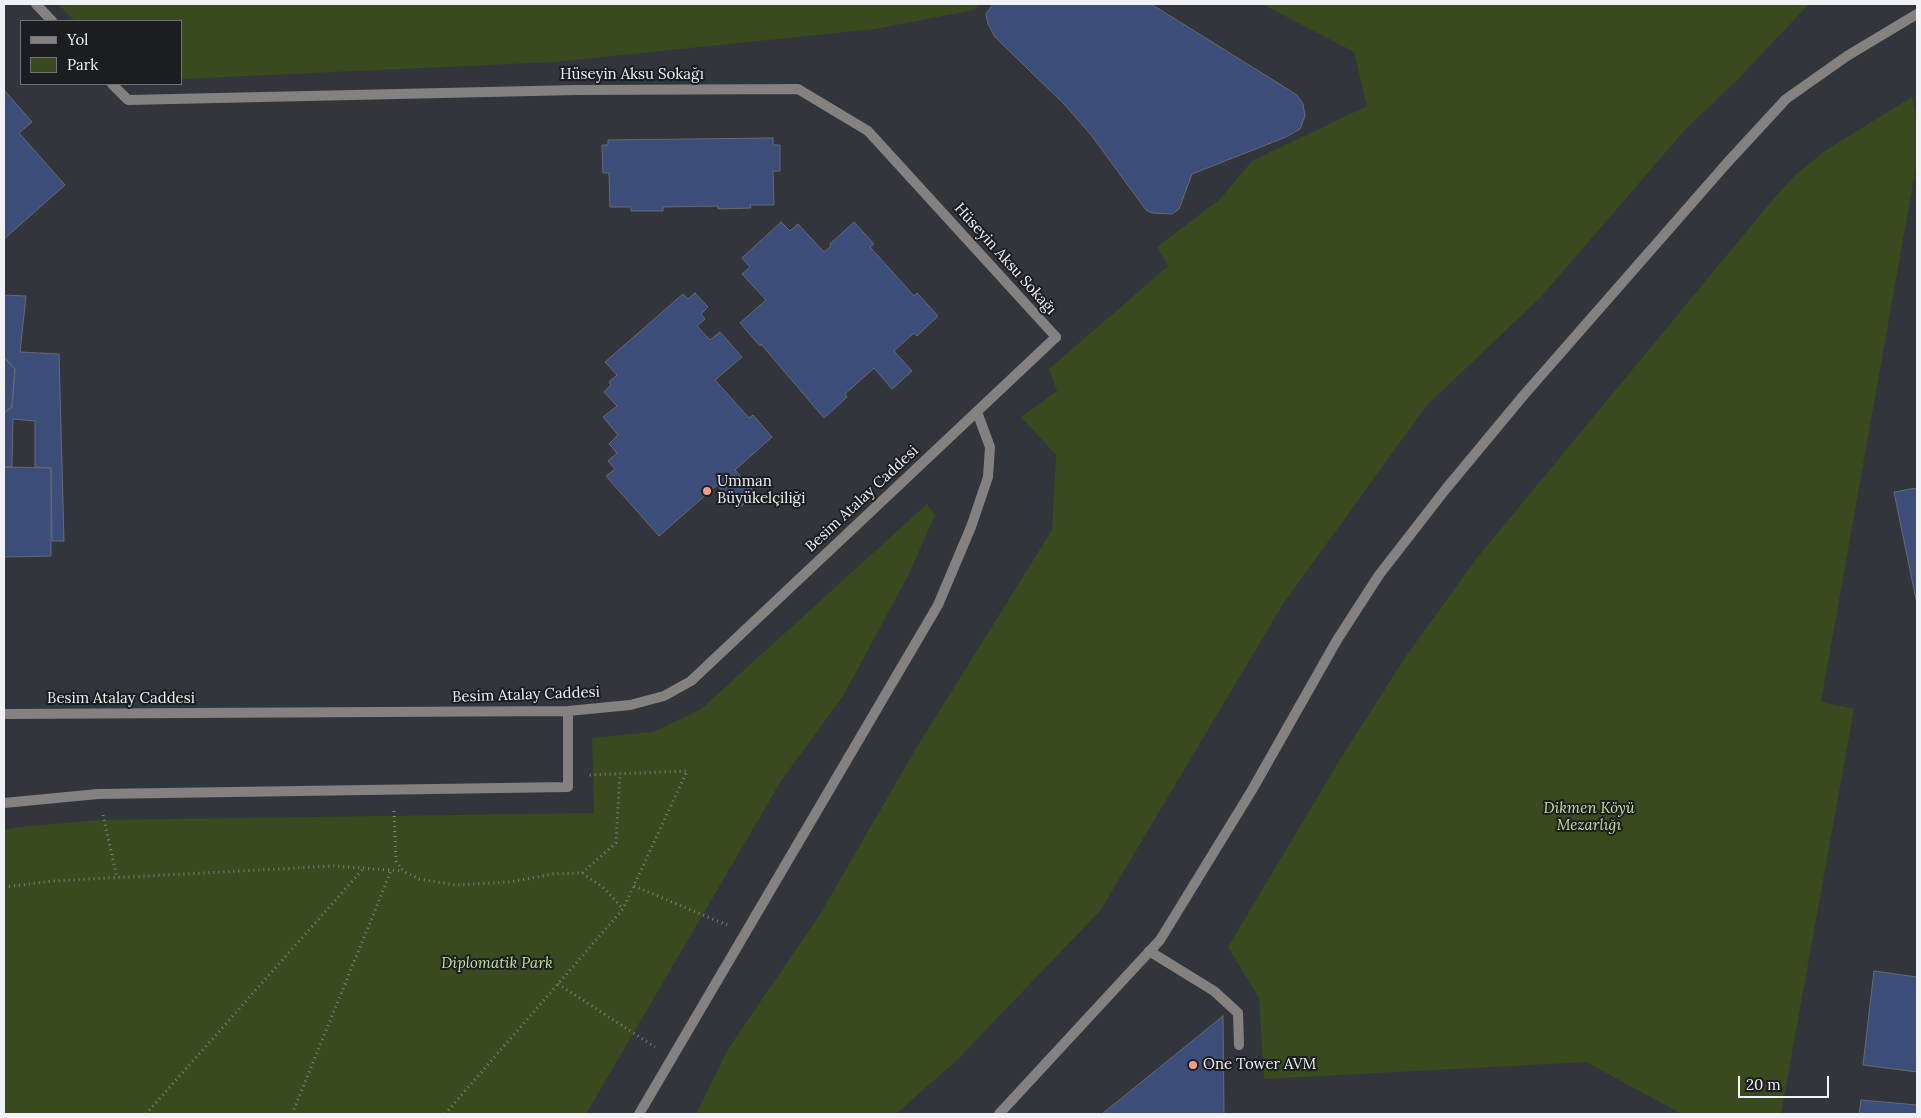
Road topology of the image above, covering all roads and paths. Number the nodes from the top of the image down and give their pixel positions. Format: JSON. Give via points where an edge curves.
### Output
{"nodes":[{"id":1,"x":36,"y":4,"type":"edge"},
{"id":2,"x":1917,"y":14,"type":"edge"},
{"id":3,"x":51,"y":20,"type":"edge"},
{"id":4,"x":113,"y":85,"type":"edge"},
{"id":5,"x":1056,"y":337,"type":"joint"},
{"id":6,"x":977,"y":412,"type":"junction"},
{"id":7,"x":568,"y":711,"type":"junction"},
{"id":8,"x":4,"y":714,"type":"edge"},
{"id":9,"x":620,"y":773,"type":"junction"},
{"id":10,"x":568,"y":775,"type":"junction"},
{"id":11,"x":392,"y":790,"type":"junction"},
{"id":12,"x":98,"y":794,"type":"junction"},
{"id":13,"x":4,"y":803,"type":"edge"},
{"id":14,"x":363,"y":869,"type":"junction"},
{"id":15,"x":391,"y":870,"type":"junction"},
{"id":16,"x":403,"y":871,"type":"junction"},
{"id":17,"x":582,"y":873,"type":"junction"},
{"id":18,"x":117,"y":878,"type":"junction"},
{"id":19,"x":634,"y":886,"type":"junction"},
{"id":20,"x":4,"y":887,"type":"edge"},
{"id":21,"x":624,"y":909,"type":"junction"},
{"id":22,"x":746,"y":932,"type":"junction"},
{"id":23,"x":1150,"y":951,"type":"junction"},
{"id":24,"x":558,"y":984,"type":"junction"},
{"id":25,"x":1239,"y":1045,"type":"dead end"},
{"id":26,"x":672,"y":1058,"type":"junction"},
{"id":27,"x":146,"y":1114,"type":"edge"},
{"id":28,"x":292,"y":1114,"type":"edge"},
{"id":29,"x":445,"y":1114,"type":"edge"},
{"id":30,"x":639,"y":1114,"type":"edge"},
{"id":31,"x":999,"y":1114,"type":"edge"}],
"edges":[{"from":1,"to":3,"type":"street"},
{"from":2,"to":23,"type":"street","via":[[1786,99],[1536,381],[1445,490],[1378,575],[1337,640],[1252,790],[1160,940]]},
{"from":4,"to":5,"type":"street","name":"Hüseyin Aksu Sokağı","via":[[128,100],[577,90],[798,89],[868,131]]},
{"from":5,"to":6,"type":"street","name":"Besim Atalay Caddesi"},
{"from":6,"to":7,"type":"street","name":"Besim Atalay Caddesi","via":[[691,681],[664,696],[630,705]]},
{"from":6,"to":22,"type":"street","via":[[990,448],[988,477],[938,605]]},
{"from":7,"to":8,"type":"street","name":"Besim Atalay Caddesi"},
{"from":7,"to":10,"type":"street"},
{"from":9,"to":10,"type":"path"},
{"from":9,"to":17,"type":"path","via":[[616,843]]},
{"from":9,"to":19,"type":"path","via":[[687,771]]},
{"from":10,"to":11,"type":"street","via":[[568,787]]},
{"from":11,"to":12,"type":"street"},
{"from":11,"to":16,"type":"path","via":[[396,861]]},
{"from":12,"to":13,"type":"street"},
{"from":12,"to":18,"type":"path"},
{"from":14,"to":15,"type":"path"},
{"from":14,"to":18,"type":"path","via":[[334,866]]},
{"from":14,"to":27,"type":"path"},
{"from":15,"to":16,"type":"path"},
{"from":15,"to":28,"type":"path"},
{"from":16,"to":17,"type":"path","via":[[419,878],[455,885]]},
{"from":17,"to":21,"type":"path","via":[[604,888]]},
{"from":18,"to":20,"type":"path"},
{"from":19,"to":21,"type":"path"},
{"from":19,"to":22,"type":"path"},
{"from":21,"to":24,"type":"path"},
{"from":22,"to":26,"type":"street"},
{"from":23,"to":25,"type":"street","via":[[1214,991],[1238,1013]]},
{"from":23,"to":31,"type":"street"},
{"from":24,"to":26,"type":"path"},
{"from":24,"to":29,"type":"path"},
{"from":26,"to":30,"type":"street"}]}
